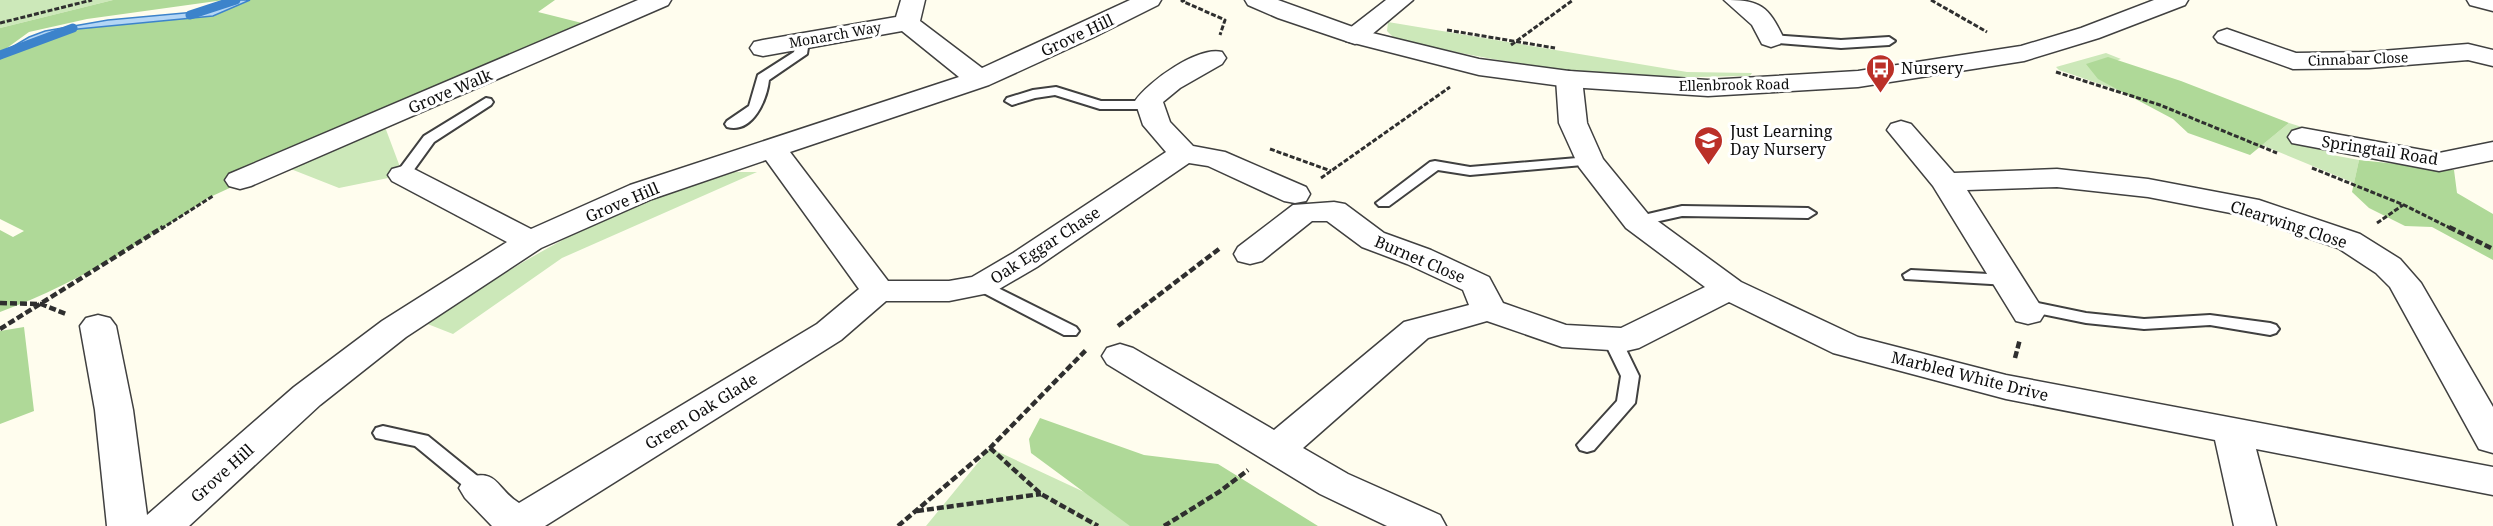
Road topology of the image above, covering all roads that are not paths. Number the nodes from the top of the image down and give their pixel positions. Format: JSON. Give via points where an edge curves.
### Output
{"nodes":[{"id":1,"x":659,"y":0,"type":"edge"},
{"id":2,"x":1257,"y":0,"type":"edge"},
{"id":3,"x":1401,"y":0,"type":"edge"},
{"id":4,"x":1736,"y":0,"type":"edge"},
{"id":5,"x":2176,"y":0,"type":"edge"},
{"id":6,"x":2479,"y":0,"type":"edge"},
{"id":7,"x":1161,"y":3,"type":"edge"},
{"id":8,"x":2493,"y":4,"type":"edge"},
{"id":9,"x":910,"y":12,"type":"edge"},
{"id":10,"x":1355,"y":36,"type":"junction"},
{"id":11,"x":2226,"y":37,"type":"dead end"},
{"id":12,"x":1771,"y":39,"type":"joint"},
{"id":13,"x":803,"y":41,"type":"junction"},
{"id":14,"x":1889,"y":41,"type":"dead end"},
{"id":15,"x":763,"y":48,"type":"dead end"},
{"id":16,"x":1213,"y":58,"type":"road end"},
{"id":17,"x":2493,"y":58,"type":"edge"},
{"id":18,"x":1565,"y":64,"type":"junction"},
{"id":19,"x":979,"y":79,"type":"junction"},
{"id":20,"x":1012,"y":101,"type":"dead end"},
{"id":21,"x":486,"y":102,"type":"dead end"},
{"id":22,"x":1150,"y":105,"type":"junction"},
{"id":23,"x":732,"y":124,"type":"dead end"},
{"id":24,"x":1901,"y":130,"type":"dead end"},
{"id":25,"x":2302,"y":137,"type":"dead end"},
{"id":26,"x":772,"y":147,"type":"junction"},
{"id":27,"x":2493,"y":151,"type":"edge"},
{"id":28,"x":1184,"y":153,"type":"junction"},
{"id":29,"x":1589,"y":161,"type":"junction"},
{"id":30,"x":403,"y":175,"type":"joint"},
{"id":31,"x":240,"y":180,"type":"road end"},
{"id":32,"x":1946,"y":182,"type":"junction"},
{"id":33,"x":1295,"y":194,"type":"dead end"},
{"id":34,"x":1384,"y":203,"type":"dead end"},
{"id":35,"x":1808,"y":213,"type":"dead end"},
{"id":36,"x":1637,"y":221,"type":"junction"},
{"id":37,"x":530,"y":241,"type":"junction"},
{"id":38,"x":1250,"y":255,"type":"dead end"},
{"id":39,"x":1911,"y":275,"type":"dead end"},
{"id":40,"x":982,"y":285,"type":"junction"},
{"id":41,"x":1729,"y":289,"type":"junction"},
{"id":42,"x":878,"y":291,"type":"junction"},
{"id":43,"x":2020,"y":299,"type":"junction"},
{"id":44,"x":1489,"y":310,"type":"junction"},
{"id":45,"x":99,"y":326,"type":"dead end"},
{"id":46,"x":2270,"y":329,"type":"dead end"},
{"id":47,"x":1070,"y":332,"type":"dead end"},
{"id":48,"x":1612,"y":339,"type":"junction"},
{"id":49,"x":1120,"y":356,"type":"dead end"},
{"id":50,"x":2232,"y":431,"type":"junction"},
{"id":51,"x":383,"y":433,"type":"dead end"},
{"id":52,"x":2493,"y":440,"type":"edge"},
{"id":53,"x":1587,"y":445,"type":"dead end"},
{"id":54,"x":1276,"y":450,"type":"junction"},
{"id":55,"x":2493,"y":481,"type":"edge"},
{"id":56,"x":479,"y":488,"type":"joint"},
{"id":57,"x":128,"y":526,"type":"edge"},
{"id":58,"x":162,"y":526,"type":"edge"},
{"id":59,"x":1425,"y":526,"type":"edge"},
{"id":60,"x":2255,"y":526,"type":"edge"}],
"edges":[{"from":1,"to":31,"type":"street","name":"Grove Walk"},
{"from":2,"to":10,"type":"street","name":"Ellenbrook Road"},
{"from":3,"to":10,"type":"street"},
{"from":4,"to":12,"type":"street","via":[[1763,21]]},
{"from":5,"to":18,"type":"street","name":"Ellenbrook Road","via":[[2024,53],[1858,79],[1708,88]]},
{"from":6,"to":8,"type":"street"},
{"from":7,"to":19,"type":"street","name":"Grove Hill"},
{"from":9,"to":13,"type":"street","name":"Monarch Way"},
{"from":9,"to":19,"type":"street","name":"Monarch Way"},
{"from":10,"to":18,"type":"street","name":"Ellenbrook Road","via":[[1479,67]]},
{"from":11,"to":17,"type":"street","name":"Cinnabar Close","via":[[2293,61],[2468,52]]},
{"from":12,"to":14,"type":"lane","via":[[1841,44]]},
{"from":13,"to":15,"type":"street","name":"Monarch Way"},
{"from":13,"to":23,"type":"lane","via":[[800,54],[763,78],[760,102],[751,115]]},
{"from":16,"to":22,"type":"street","via":[[1159,87]]},
{"from":18,"to":29,"type":"street","name":"Marbled White Drive","via":[[1573,123]]},
{"from":19,"to":26,"type":"street","name":"Grove Hill"},
{"from":20,"to":22,"type":"lane","via":[[1056,91],[1100,105]]},
{"from":21,"to":30,"type":"lane","via":[[429,139]]},
{"from":22,"to":28,"type":"street","via":[[1157,125]]},
{"from":24,"to":32,"type":"street"},
{"from":25,"to":27,"type":"street","name":"Springtail Road","via":[[2439,162]]},
{"from":26,"to":37,"type":"street","name":"Grove Hill","via":[[641,192]]},
{"from":26,"to":42,"type":"street"},
{"from":28,"to":33,"type":"street","via":[[1215,158]]},
{"from":28,"to":40,"type":"street","name":"Oak Eggar Chase"},
{"from":29,"to":34,"type":"lane","via":[[1470,171],[1435,165]]},
{"from":29,"to":36,"type":"street","name":"Marbled White Drive"},
{"from":30,"to":37,"type":"street"},
{"from":32,"to":43,"type":"street"},
{"from":32,"to":52,"type":"street","name":"Clearwing Close","via":[[2057,178],[2148,188],[2248,207],[2349,241],[2388,266],[2404,283]]},
{"from":35,"to":36,"type":"lane","via":[[1682,212]]},
{"from":36,"to":41,"type":"street","name":"Marbled White Drive"},
{"from":37,"to":58,"type":"street","name":"Grove Hill","via":[[394,329],[307,396]]},
{"from":38,"to":44,"type":"street","name":"Burnet Close","via":[[1304,212],[1334,211],[1372,240],[1477,284]]},
{"from":39,"to":43,"type":"lane"},
{"from":40,"to":42,"type":"street","name":"Oak Eggar Chase","via":[[949,291]]},
{"from":40,"to":47,"type":"lane"},
{"from":41,"to":48,"type":"street","via":[[1626,340]]},
{"from":41,"to":50,"type":"street","name":"Marbled White Drive","via":[[1846,345],[2006,387]]},
{"from":42,"to":56,"type":"street","name":"Green Oak Glade","via":[[829,332],[518,523],[500,511]]},
{"from":43,"to":46,"type":"lane","via":[[2109,321],[2144,324],[2210,320]]},
{"from":44,"to":48,"type":"street","via":[[1562,336]]},
{"from":44,"to":54,"type":"street","via":[[1416,330]]},
{"from":45,"to":57,"type":"street"},
{"from":48,"to":53,"type":"lane","via":[[1630,376],[1626,403]]},
{"from":49,"to":54,"type":"street"},
{"from":50,"to":55,"type":"street","name":"Marbled White Drive"},
{"from":50,"to":60,"type":"street"},
{"from":51,"to":56,"type":"lane","via":[[421,441]]},
{"from":54,"to":59,"type":"street","via":[[1334,484]]}]}
